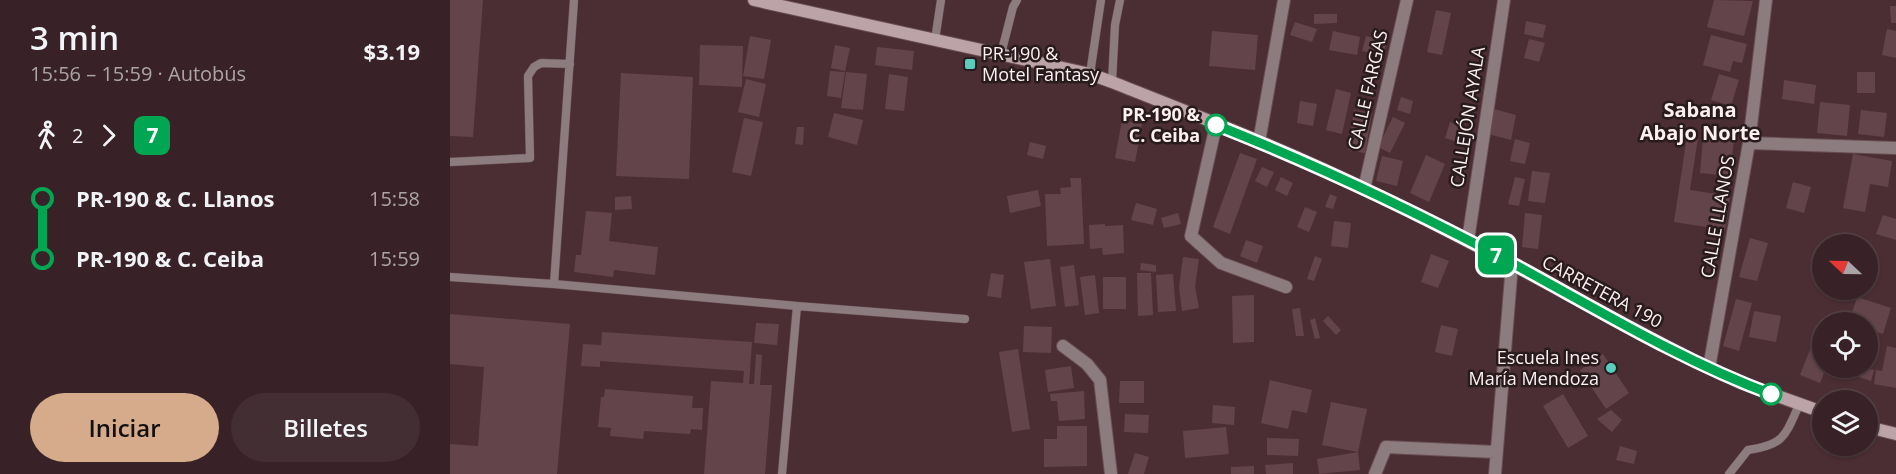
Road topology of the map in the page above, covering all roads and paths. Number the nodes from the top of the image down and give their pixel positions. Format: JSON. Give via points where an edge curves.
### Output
{"nodes":[{"id":1,"x":574,"y":0,"type":"edge"},
{"id":2,"x":754,"y":0,"type":"edge"},
{"id":3,"x":941,"y":0,"type":"edge"},
{"id":4,"x":1101,"y":0,"type":"edge"},
{"id":5,"x":1120,"y":0,"type":"edge"},
{"id":6,"x":1284,"y":0,"type":"edge"},
{"id":7,"x":1407,"y":0,"type":"edge"},
{"id":8,"x":1504,"y":0,"type":"edge"},
{"id":9,"x":1766,"y":0,"type":"edge"},
{"id":10,"x":1014,"y":2,"type":"edge"},
{"id":11,"x":935,"y":40,"type":"junction"},
{"id":12,"x":1001,"y":54,"type":"junction"},
{"id":13,"x":570,"y":64,"type":"junction"},
{"id":14,"x":1090,"y":74,"type":"junction"},
{"id":15,"x":1112,"y":82,"type":"junction"},
{"id":16,"x":1216,"y":125,"type":"junction"},
{"id":17,"x":1259,"y":142,"type":"junction"},
{"id":18,"x":1749,"y":143,"type":"junction"},
{"id":19,"x":1896,"y":148,"type":"edge"},
{"id":20,"x":450,"y":162,"type":"edge"},
{"id":21,"x":1364,"y":189,"type":"junction"},
{"id":22,"x":1468,"y":240,"type":"junction"},
{"id":23,"x":1512,"y":264,"type":"junction"},
{"id":24,"x":450,"y":278,"type":"edge"},
{"id":25,"x":555,"y":284,"type":"junction"},
{"id":26,"x":1286,"y":287,"type":"dead end"},
{"id":27,"x":797,"y":306,"type":"junction"},
{"id":28,"x":965,"y":319,"type":"dead end"},
{"id":29,"x":1063,"y":346,"type":"dead end"},
{"id":30,"x":1709,"y":369,"type":"junction"},
{"id":31,"x":1798,"y":405,"type":"junction"},
{"id":32,"x":1812,"y":409,"type":"edge"},
{"id":33,"x":1878,"y":430,"type":"edge"},
{"id":34,"x":1896,"y":434,"type":"edge"},
{"id":35,"x":1496,"y":452,"type":"junction"},
{"id":36,"x":782,"y":474,"type":"edge"},
{"id":37,"x":1111,"y":474,"type":"edge"},
{"id":38,"x":1375,"y":474,"type":"edge"},
{"id":39,"x":1495,"y":474,"type":"edge"},
{"id":40,"x":1729,"y":474,"type":"edge"}],
"edges":[{"from":1,"to":13,"type":"lane"},
{"from":2,"to":11,"type":"street","name":"CARRETERA 190"},
{"from":3,"to":11,"type":"lane"},
{"from":4,"to":14,"type":"lane"},
{"from":5,"to":15,"type":"lane"},
{"from":6,"to":17,"type":"street"},
{"from":7,"to":21,"type":"street","name":"CALLE FARGAS"},
{"from":8,"to":22,"type":"street","name":"CALLEJÓN AYALA"},
{"from":9,"to":18,"type":"street","name":"CALLE LLANOS"},
{"from":10,"to":12,"type":"lane"},
{"from":11,"to":12,"type":"street","name":"CARRETERA 190"},
{"from":12,"to":14,"type":"street","name":"CARRETERA 190"},
{"from":13,"to":20,"type":"lane","via":[[541,63],[530,71],[530,158]]},
{"from":13,"to":25,"type":"lane"},
{"from":14,"to":15,"type":"street","name":"CARRETERA 190"},
{"from":15,"to":16,"type":"street","name":"CARRETERA 190"},
{"from":16,"to":17,"type":"street","name":"CARRETERA 190"},
{"from":16,"to":26,"type":"street","via":[[1191,236],[1221,263]]},
{"from":17,"to":21,"type":"street","name":"CARRETERA 190"},
{"from":18,"to":19,"type":"street"},
{"from":18,"to":30,"type":"street","name":"CALLE LLANOS"},
{"from":21,"to":22,"type":"street","name":"CARRETERA 190"},
{"from":22,"to":23,"type":"street","name":"CARRETERA 190"},
{"from":23,"to":30,"type":"street","name":"CARRETERA 190"},
{"from":23,"to":35,"type":"street"},
{"from":24,"to":25,"type":"lane"},
{"from":25,"to":27,"type":"lane"},
{"from":27,"to":28,"type":"lane"},
{"from":27,"to":36,"type":"lane"},
{"from":29,"to":37,"type":"street","via":[[1100,380]]},
{"from":30,"to":31,"type":"street","name":"CARRETERA 190"},
{"from":31,"to":32,"type":"street","name":"CARRETERA 190"},
{"from":31,"to":40,"type":"lane","via":[[1786,434],[1769,447],[1748,450]]},
{"from":33,"to":34,"type":"street"},
{"from":35,"to":38,"type":"street","via":[[1386,447]]},
{"from":35,"to":39,"type":"street"}]}
